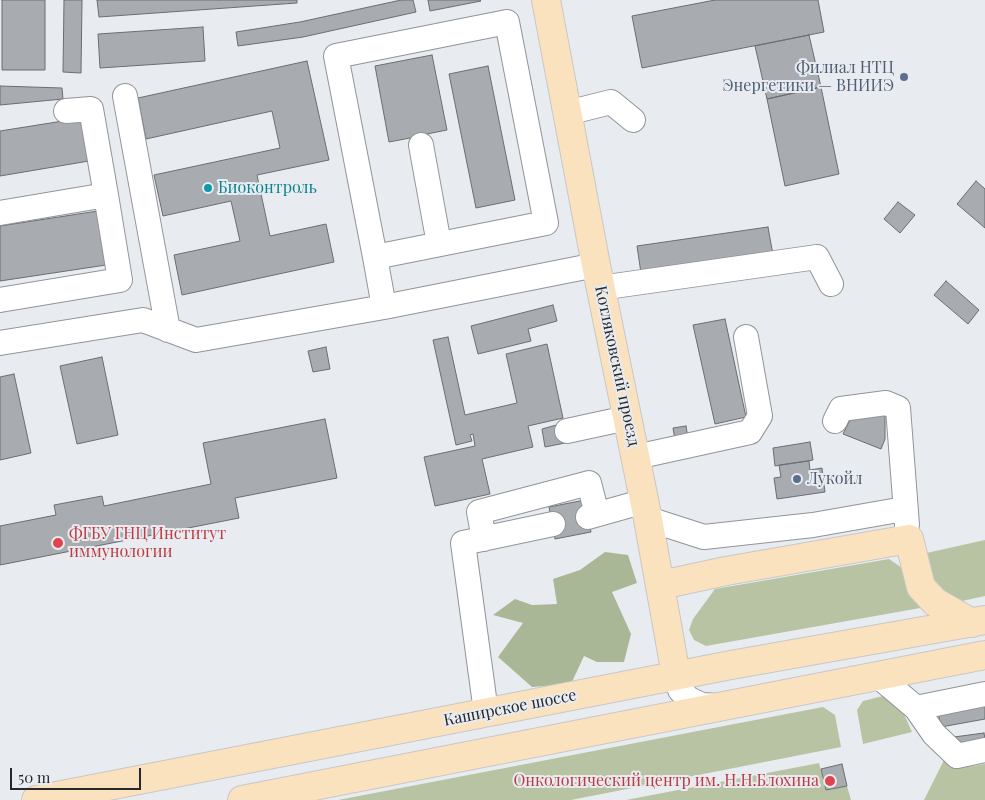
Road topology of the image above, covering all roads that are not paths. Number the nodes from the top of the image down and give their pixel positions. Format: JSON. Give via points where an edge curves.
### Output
{"nodes":[{"id":1,"x":546,"y":0,"type":"edge"},
{"id":2,"x":125,"y":96,"type":"dead end"},
{"id":3,"x":66,"y":111,"type":"dead end"},
{"id":4,"x":567,"y":113,"type":"junction"},
{"id":5,"x":633,"y":120,"type":"dead end"},
{"id":6,"x":421,"y":145,"type":"dead end"},
{"id":7,"x":106,"y":195,"type":"junction"},
{"id":8,"x":0,"y":213,"type":"edge"},
{"id":9,"x":439,"y":244,"type":"junction"},
{"id":10,"x":375,"y":257,"type":"junction"},
{"id":11,"x":598,"y":276,"type":"junction"},
{"id":12,"x":831,"y":284,"type":"dead end"},
{"id":13,"x":0,"y":300,"type":"edge"},
{"id":14,"x":384,"y":307,"type":"junction"},
{"id":15,"x":168,"y":330,"type":"junction"},
{"id":16,"x":746,"y":337,"type":"dead end"},
{"id":17,"x":0,"y":344,"type":"edge"},
{"id":18,"x":627,"y":418,"type":"junction"},
{"id":19,"x":836,"y":421,"type":"dead end"},
{"id":20,"x":567,"y":431,"type":"dead end"},
{"id":21,"x":636,"y":457,"type":"junction"},
{"id":22,"x":904,"y":509,"type":"junction"},
{"id":23,"x":647,"y":510,"type":"junction"},
{"id":24,"x":552,"y":524,"type":"dead end"},
{"id":25,"x":484,"y":539,"type":"junction"},
{"id":26,"x":909,"y":539,"type":"junction"},
{"id":27,"x":660,"y":585,"type":"junction"},
{"id":28,"x":978,"y":621,"type":"edge"},
{"id":29,"x":985,"y":655,"type":"edge"},
{"id":30,"x":676,"y":675,"type":"junction"},
{"id":31,"x":878,"y":676,"type":"junction"},
{"id":32,"x":985,"y":694,"type":"edge"},
{"id":33,"x":718,"y":706,"type":"junction"},
{"id":34,"x":916,"y":708,"type":"junction"},
{"id":35,"x":486,"y":712,"type":"junction"},
{"id":36,"x":985,"y":750,"type":"edge"},
{"id":37,"x":318,"y":792,"type":"edge"},
{"id":38,"x":36,"y":800,"type":"edge"},
{"id":39,"x":242,"y":800,"type":"edge"}],
"edges":[{"from":1,"to":4,"type":"main road","name":"Котляковский проезд"},
{"from":2,"to":15,"type":"street"},
{"from":3,"to":7,"type":"street","via":[[91,109]]},
{"from":4,"to":5,"type":"street","via":[[611,102]]},
{"from":4,"to":11,"type":"main road","name":"Котляковский проезд"},
{"from":6,"to":9,"type":"street"},
{"from":7,"to":8,"type":"street"},
{"from":7,"to":13,"type":"street","via":[[120,280]]},
{"from":9,"to":10,"type":"street"},
{"from":9,"to":10,"type":"street","via":[[546,223],[507,22],[336,56]]},
{"from":10,"to":14,"type":"street"},
{"from":11,"to":12,"type":"street","via":[[817,257]]},
{"from":11,"to":14,"type":"street"},
{"from":11,"to":18,"type":"main road","name":"Котляковский проезд"},
{"from":14,"to":15,"type":"street","via":[[196,340]]},
{"from":15,"to":17,"type":"street","via":[[143,320]]},
{"from":16,"to":21,"type":"street","via":[[760,416],[750,432]]},
{"from":18,"to":20,"type":"street"},
{"from":18,"to":21,"type":"main road","name":"Котляковский проезд"},
{"from":19,"to":22,"type":"street","via":[[841,409],[886,403],[898,408]]},
{"from":21,"to":23,"type":"main road","name":"Котляковский проезд"},
{"from":22,"to":23,"type":"street","via":[[813,526],[704,537]]},
{"from":22,"to":26,"type":"street"},
{"from":23,"to":25,"type":"street","via":[[592,515],[589,483],[479,512]]},
{"from":23,"to":27,"type":"main road","name":"Котляковский проезд"},
{"from":24,"to":25,"type":"street"},
{"from":25,"to":35,"type":"street","via":[[463,543]]},
{"from":26,"to":27,"type":"main road"},
{"from":26,"to":28,"type":"main road","via":[[921,587],[935,602]]},
{"from":27,"to":30,"type":"main road","name":"Котляковский проезд"},
{"from":28,"to":30,"type":"main road","name":"Каширское шоссе"},
{"from":29,"to":31,"type":"main road"},
{"from":30,"to":33,"type":"street","name":"Котляковский проезд","via":[[680,690],[689,699],[702,705]]},
{"from":30,"to":35,"type":"main road","name":"Каширское шоссе"},
{"from":31,"to":33,"type":"main road"},
{"from":31,"to":34,"type":"street"},
{"from":32,"to":34,"type":"street"},
{"from":33,"to":37,"type":"main road"},
{"from":34,"to":36,"type":"street","via":[[934,734],[957,756]]},
{"from":35,"to":38,"type":"main road","name":"Каширское шоссе"},
{"from":37,"to":39,"type":"main road"}]}
